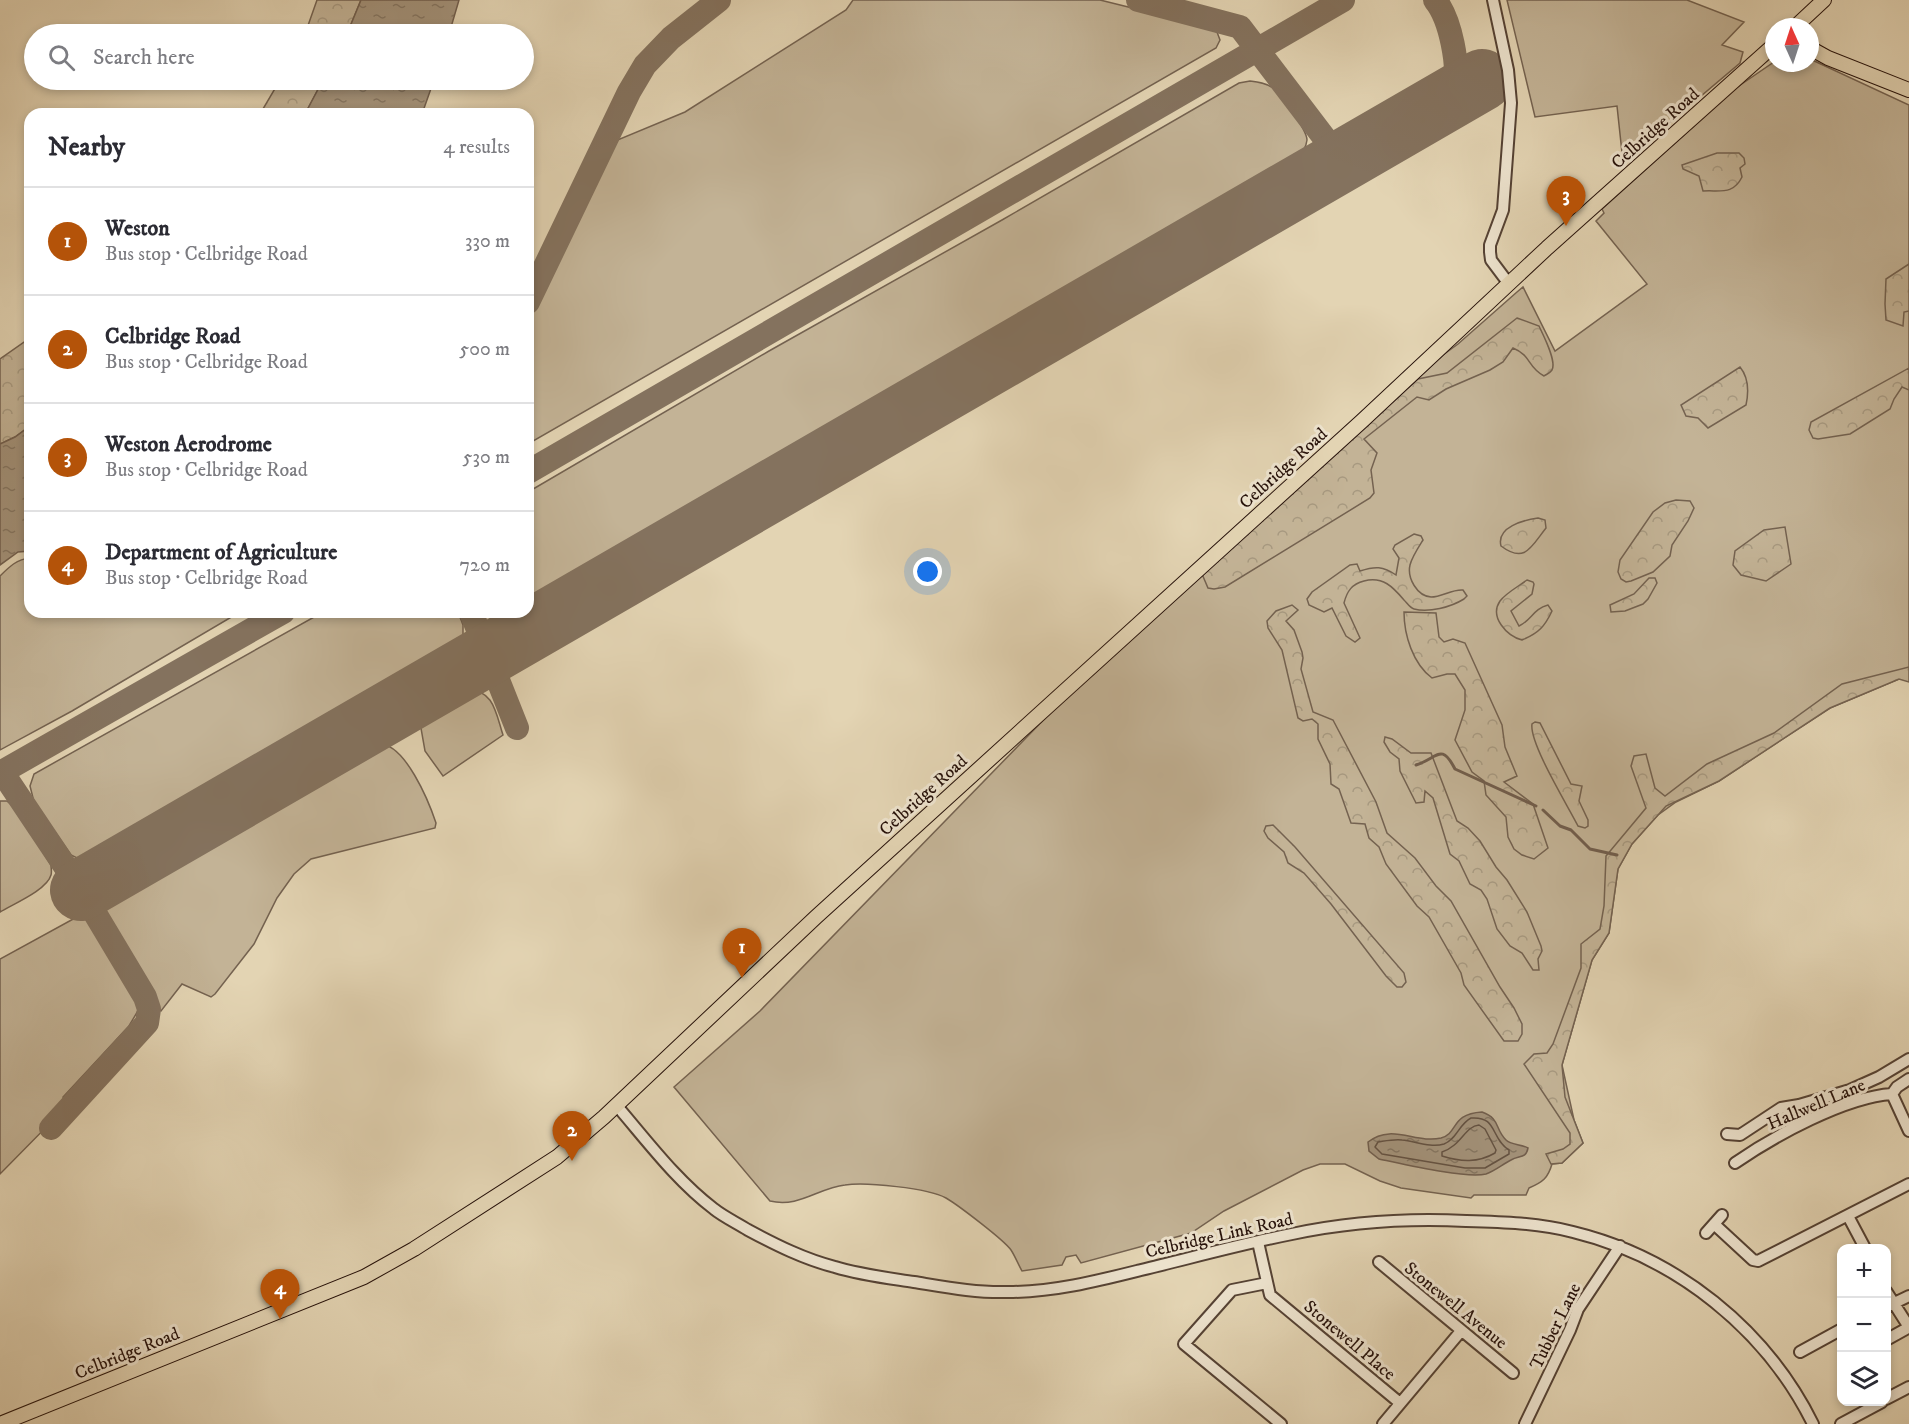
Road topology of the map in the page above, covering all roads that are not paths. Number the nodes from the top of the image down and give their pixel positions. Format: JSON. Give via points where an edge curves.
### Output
{"nodes":[{"id":1,"x":1493,"y":0,"type":"edge"},
{"id":2,"x":1824,"y":0,"type":"edge"},
{"id":3,"x":1804,"y":18,"type":"edge"},
{"id":4,"x":1765,"y":53,"type":"edge"},
{"id":5,"x":1819,"y":53,"type":"edge"},
{"id":6,"x":1909,"y":90,"type":"edge"},
{"id":7,"x":1509,"y":284,"type":"junction"},
{"id":8,"x":1909,"y":1059,"type":"edge"},
{"id":9,"x":1909,"y":1079,"type":"edge"},
{"id":10,"x":1892,"y":1095,"type":"junction"},
{"id":11,"x":617,"y":1106,"type":"junction"},
{"id":12,"x":1909,"y":1131,"type":"edge"},
{"id":13,"x":1727,"y":1134,"type":"dead end"},
{"id":14,"x":1735,"y":1163,"type":"dead end"},
{"id":15,"x":1909,"y":1184,"type":"edge"},
{"id":16,"x":1722,"y":1215,"type":"dead end"},
{"id":17,"x":1848,"y":1216,"type":"junction"},
{"id":18,"x":1257,"y":1242,"type":"junction"},
{"id":19,"x":1863,"y":1244,"type":"edge"},
{"id":20,"x":1620,"y":1246,"type":"junction"},
{"id":21,"x":1378,"y":1263,"type":"dead end"},
{"id":22,"x":1267,"y":1283,"type":"junction"},
{"id":23,"x":1909,"y":1296,"type":"edge"},
{"id":24,"x":1891,"y":1305,"type":"edge"},
{"id":25,"x":1891,"y":1306,"type":"edge"},
{"id":26,"x":1461,"y":1331,"type":"junction"},
{"id":27,"x":1837,"y":1332,"type":"edge"},
{"id":28,"x":1891,"y":1338,"type":"edge"},
{"id":29,"x":1800,"y":1352,"type":"dead end"},
{"id":30,"x":1513,"y":1373,"type":"dead end"},
{"id":31,"x":1909,"y":1387,"type":"edge"},
{"id":32,"x":1891,"y":1397,"type":"edge"},
{"id":33,"x":1400,"y":1403,"type":"junction"},
{"id":34,"x":1873,"y":1406,"type":"edge"},
{"id":35,"x":0,"y":1424,"type":"edge"},
{"id":36,"x":1281,"y":1424,"type":"edge"},
{"id":37,"x":1383,"y":1424,"type":"edge"},
{"id":38,"x":1525,"y":1424,"type":"edge"},
{"id":39,"x":1813,"y":1424,"type":"edge"},
{"id":40,"x":1841,"y":1424,"type":"edge"}],
"edges":[{"from":1,"to":7,"type":"street","via":[[1511,104],[1503,210],[1490,252],[1491,260]]},
{"from":2,"to":3,"type":"main road"},
{"from":4,"to":7,"type":"main road","name":"Celbridge Road"},
{"from":5,"to":6,"type":"main road"},
{"from":7,"to":11,"type":"main road","name":"Celbridge Road","via":[[776,954]]},
{"from":8,"to":13,"type":"street","via":[[1850,1090],[1781,1108],[1740,1135]]},
{"from":9,"to":10,"type":"street","name":"Hallwell Lane"},
{"from":10,"to":12,"type":"street"},
{"from":10,"to":14,"type":"street","name":"Hallwell Lane","via":[[1875,1096],[1819,1116],[1766,1142]]},
{"from":11,"to":18,"type":"street","name":"Celbridge Link Road","via":[[670,1170],[717,1212],[774,1244],[837,1268],[956,1289],[1030,1292],[1107,1279]]},
{"from":11,"to":35,"type":"main road","name":"Celbridge Road","via":[[557,1157],[378,1270]]},
{"from":15,"to":17,"type":"street"},
{"from":16,"to":17,"type":"street","via":[[1710,1229],[1758,1261]]},
{"from":17,"to":19,"type":"street"},
{"from":18,"to":20,"type":"street","name":"Celbridge Link Road","via":[[1338,1226],[1447,1220],[1544,1226]]},
{"from":18,"to":22,"type":"street","name":"Stonewell Place"},
{"from":20,"to":38,"type":"street","name":"Tubber Lane","via":[[1578,1309]]},
{"from":20,"to":39,"type":"street","name":"Celbridge Link Road","via":[[1670,1270],[1731,1316],[1784,1374]]},
{"from":21,"to":26,"type":"street","name":"Stonewell Avenue"},
{"from":22,"to":33,"type":"street","name":"Stonewell Place","via":[[1270,1295]]},
{"from":22,"to":36,"type":"street","via":[[1232,1290],[1184,1344]]},
{"from":23,"to":24,"type":"street"},
{"from":25,"to":28,"type":"street","via":[[1905,1320],[1906,1329]]},
{"from":26,"to":30,"type":"street","name":"Stonewell Avenue"},
{"from":26,"to":33,"type":"street"},
{"from":27,"to":29,"type":"street"},
{"from":31,"to":32,"type":"street"},
{"from":33,"to":37,"type":"street"},
{"from":34,"to":40,"type":"street"}]}
